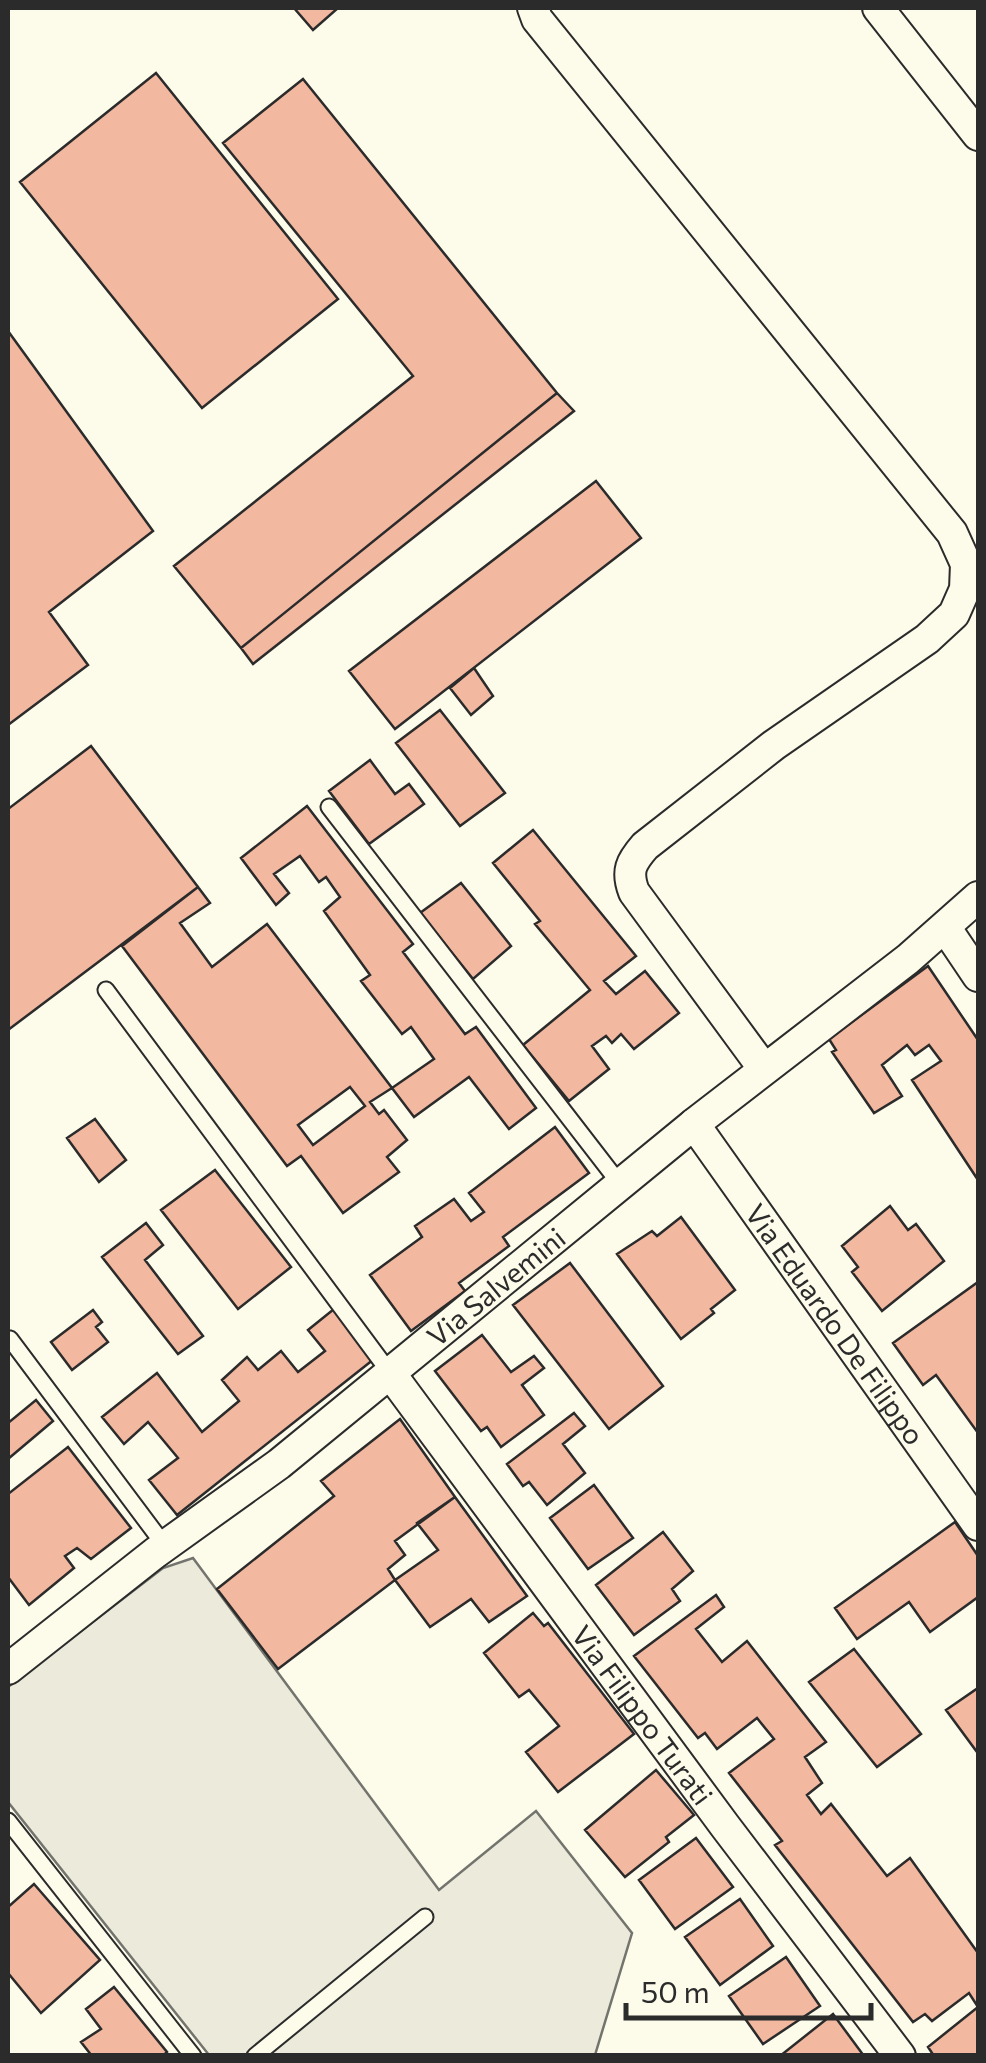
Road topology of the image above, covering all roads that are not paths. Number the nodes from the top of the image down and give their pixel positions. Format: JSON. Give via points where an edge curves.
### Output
{"nodes":[{"id":1,"x":533,"y":8,"type":"edge"},
{"id":2,"x":878,"y":8,"type":"edge"},
{"id":3,"x":978,"y":135,"type":"edge"},
{"id":4,"x":329,"y":807,"type":"dead end"},
{"id":5,"x":978,"y":897,"type":"edge"},
{"id":6,"x":944,"y":926,"type":"junction"},
{"id":7,"x":978,"y":976,"type":"edge"},
{"id":8,"x":106,"y":990,"type":"dead end"},
{"id":9,"x":764,"y":1070,"type":"junction"},
{"id":10,"x":694,"y":1124,"type":"junction"},
{"id":11,"x":620,"y":1184,"type":"junction"},
{"id":12,"x":10,"y":1338,"type":"dead end"},
{"id":13,"x":390,"y":1373,"type":"junction"},
{"id":14,"x":978,"y":1525,"type":"edge"},
{"id":15,"x":164,"y":1546,"type":"junction"},
{"id":16,"x":8,"y":1669,"type":"edge"},
{"id":17,"x":8,"y":1821,"type":"edge"},
{"id":18,"x":425,"y":1916,"type":"dead end"},
{"id":19,"x":193,"y":2056,"type":"edge"},
{"id":20,"x":255,"y":2056,"type":"edge"},
{"id":21,"x":900,"y":2056,"type":"edge"}],
"edges":[{"from":1,"to":9,"type":"street","via":[[952,532],[966,564],[965,590],[954,614],[927,639],[774,746],[631,862],[634,892]]},
{"from":2,"to":3,"type":"street"},
{"from":4,"to":11,"type":"lane"},
{"from":5,"to":6,"type":"street","name":"Via Salvemini"},
{"from":6,"to":7,"type":"street"},
{"from":6,"to":9,"type":"street","name":"Via Salvemini"},
{"from":8,"to":13,"type":"lane"},
{"from":9,"to":10,"type":"street","name":"Via Salvemini"},
{"from":10,"to":11,"type":"street","name":"Via Salvemini"},
{"from":10,"to":14,"type":"street","name":"Via Eduardo De Filippo"},
{"from":11,"to":13,"type":"street","name":"Via Salvemini"},
{"from":12,"to":15,"type":"lane"},
{"from":13,"to":15,"type":"street","name":"Via Salvemini"},
{"from":13,"to":21,"type":"street","name":"Via Filippo Turati"},
{"from":15,"to":16,"type":"street","name":"Via Salvemini"},
{"from":17,"to":19,"type":"lane"},
{"from":18,"to":20,"type":"lane"}]}
